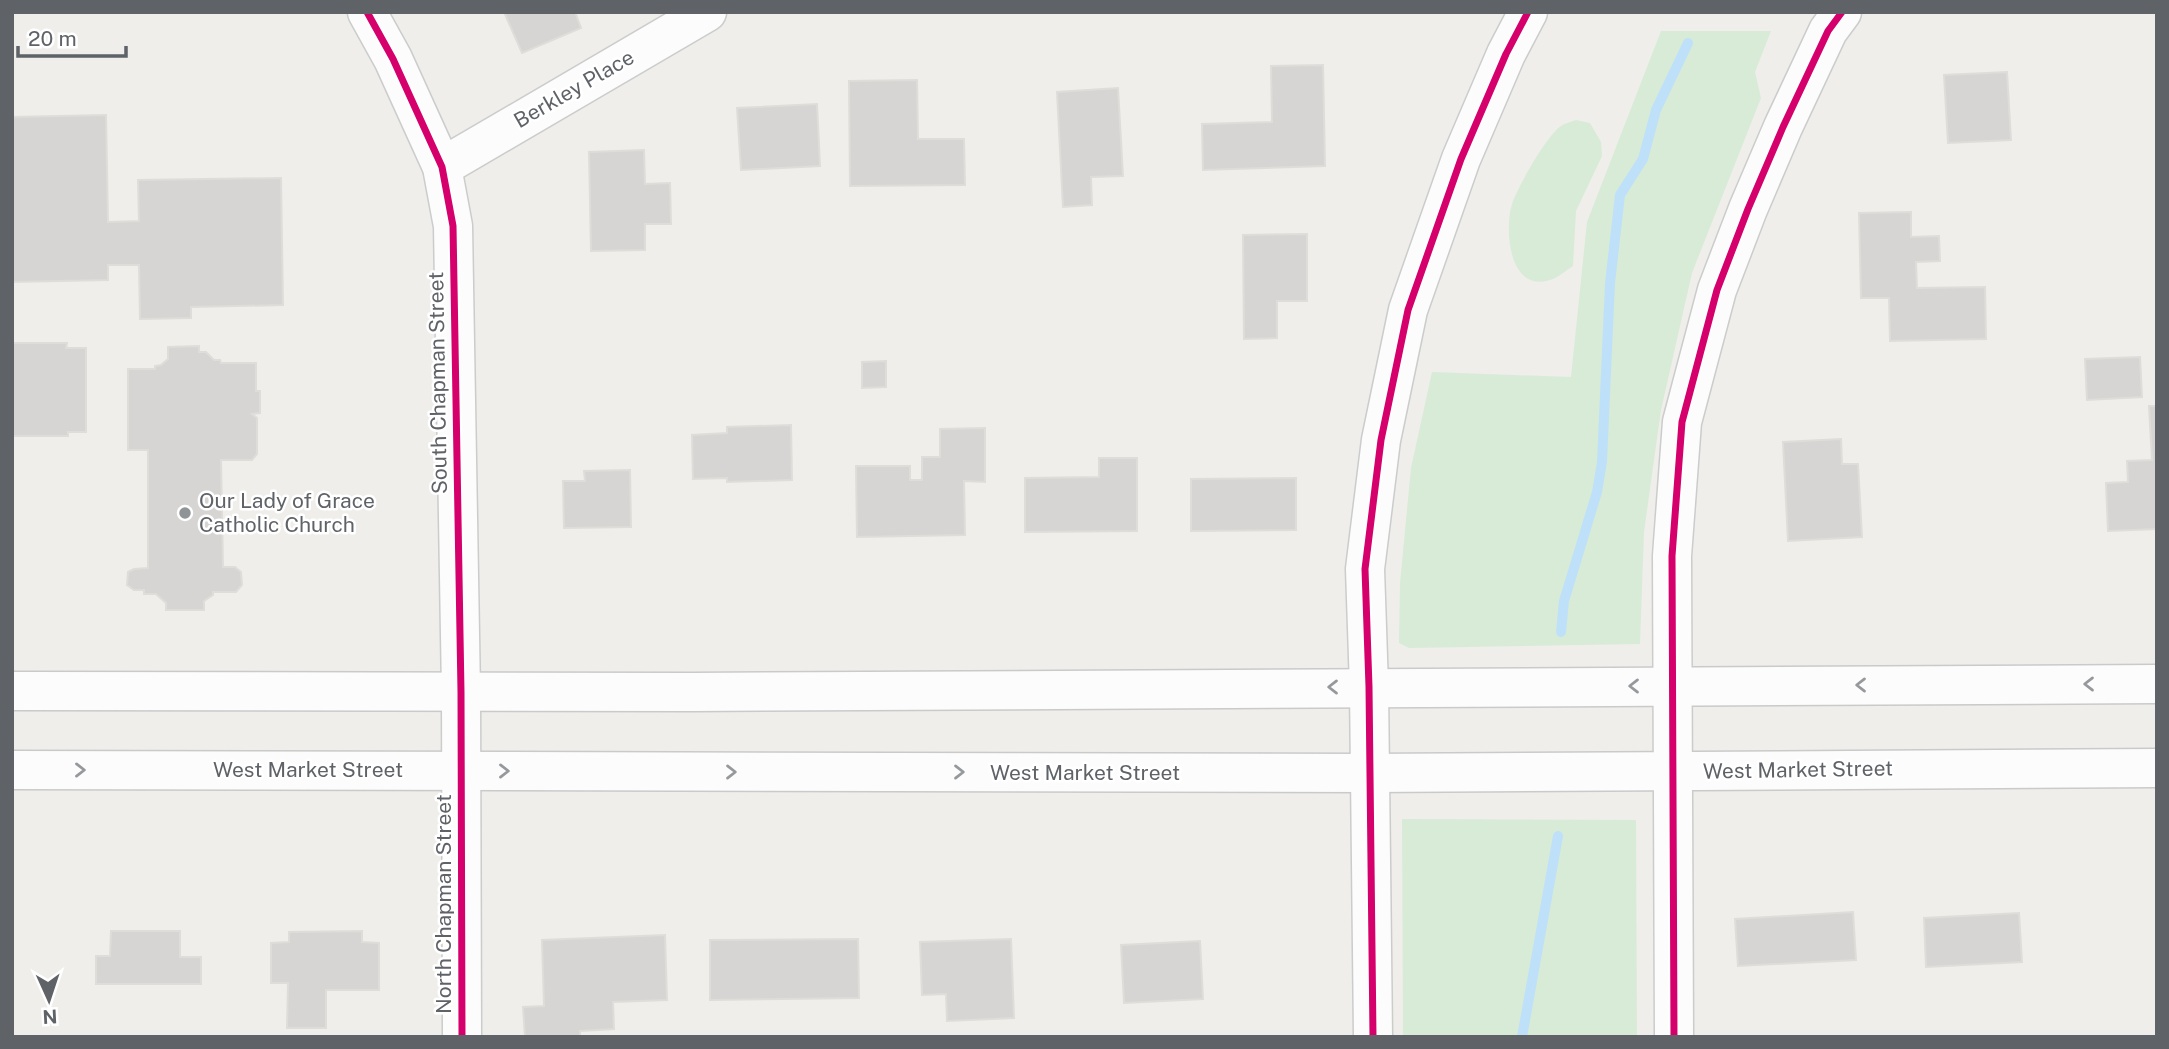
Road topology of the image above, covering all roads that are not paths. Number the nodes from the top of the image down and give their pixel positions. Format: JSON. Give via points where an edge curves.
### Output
{"nodes":[{"id":1,"x":367,"y":12,"type":"edge"},
{"id":2,"x":707,"y":12,"type":"edge"},
{"id":3,"x":1528,"y":12,"type":"edge"},
{"id":4,"x":1842,"y":12,"type":"edge"},
{"id":5,"x":442,"y":167,"type":"junction"},
{"id":6,"x":2157,"y":684,"type":"edge"},
{"id":7,"x":1673,"y":686,"type":"junction"},
{"id":8,"x":1369,"y":687,"type":"junction"},
{"id":9,"x":12,"y":691,"type":"edge"},
{"id":10,"x":461,"y":692,"type":"junction"},
{"id":11,"x":2157,"y":768,"type":"edge"},
{"id":12,"x":12,"y":770,"type":"edge"},
{"id":13,"x":461,"y":771,"type":"junction"},
{"id":14,"x":1673,"y":772,"type":"junction"},
{"id":15,"x":1370,"y":773,"type":"junction"},
{"id":16,"x":462,"y":1037,"type":"edge"},
{"id":17,"x":1373,"y":1037,"type":"edge"},
{"id":18,"x":1674,"y":1037,"type":"edge"}],
"edges":[{"from":1,"to":5,"type":"main road","name":"South Chapman Street"},
{"from":2,"to":5,"type":"main road","name":"Berkley Place"},
{"from":3,"to":8,"type":"main road","via":[[1461,159],[1408,310],[1381,440],[1365,569]]},
{"from":4,"to":7,"type":"main road","via":[[1828,31],[1743,221],[1717,290],[1682,422],[1672,556]]},
{"from":5,"to":10,"type":"main road","name":"South Chapman Street","via":[[453,226]]},
{"from":6,"to":7,"type":"main road","one_way":true},
{"from":7,"to":8,"type":"main road","one_way":true},
{"from":7,"to":14,"type":"main road"},
{"from":8,"to":10,"type":"main road","one_way":true},
{"from":8,"to":15,"type":"main road"},
{"from":9,"to":10,"type":"main road"},
{"from":10,"to":13,"type":"main road","name":"South Chapman Street"},
{"from":11,"to":14,"type":"main road","name":"West Market Street"},
{"from":12,"to":13,"type":"main road","name":"West Market Street","one_way":true},
{"from":13,"to":15,"type":"main road","name":"West Market Street","one_way":true},
{"from":13,"to":16,"type":"main road","name":"North Chapman Street"},
{"from":14,"to":15,"type":"main road","name":"West Market Street"},
{"from":14,"to":18,"type":"main road"},
{"from":15,"to":17,"type":"main road"}]}
